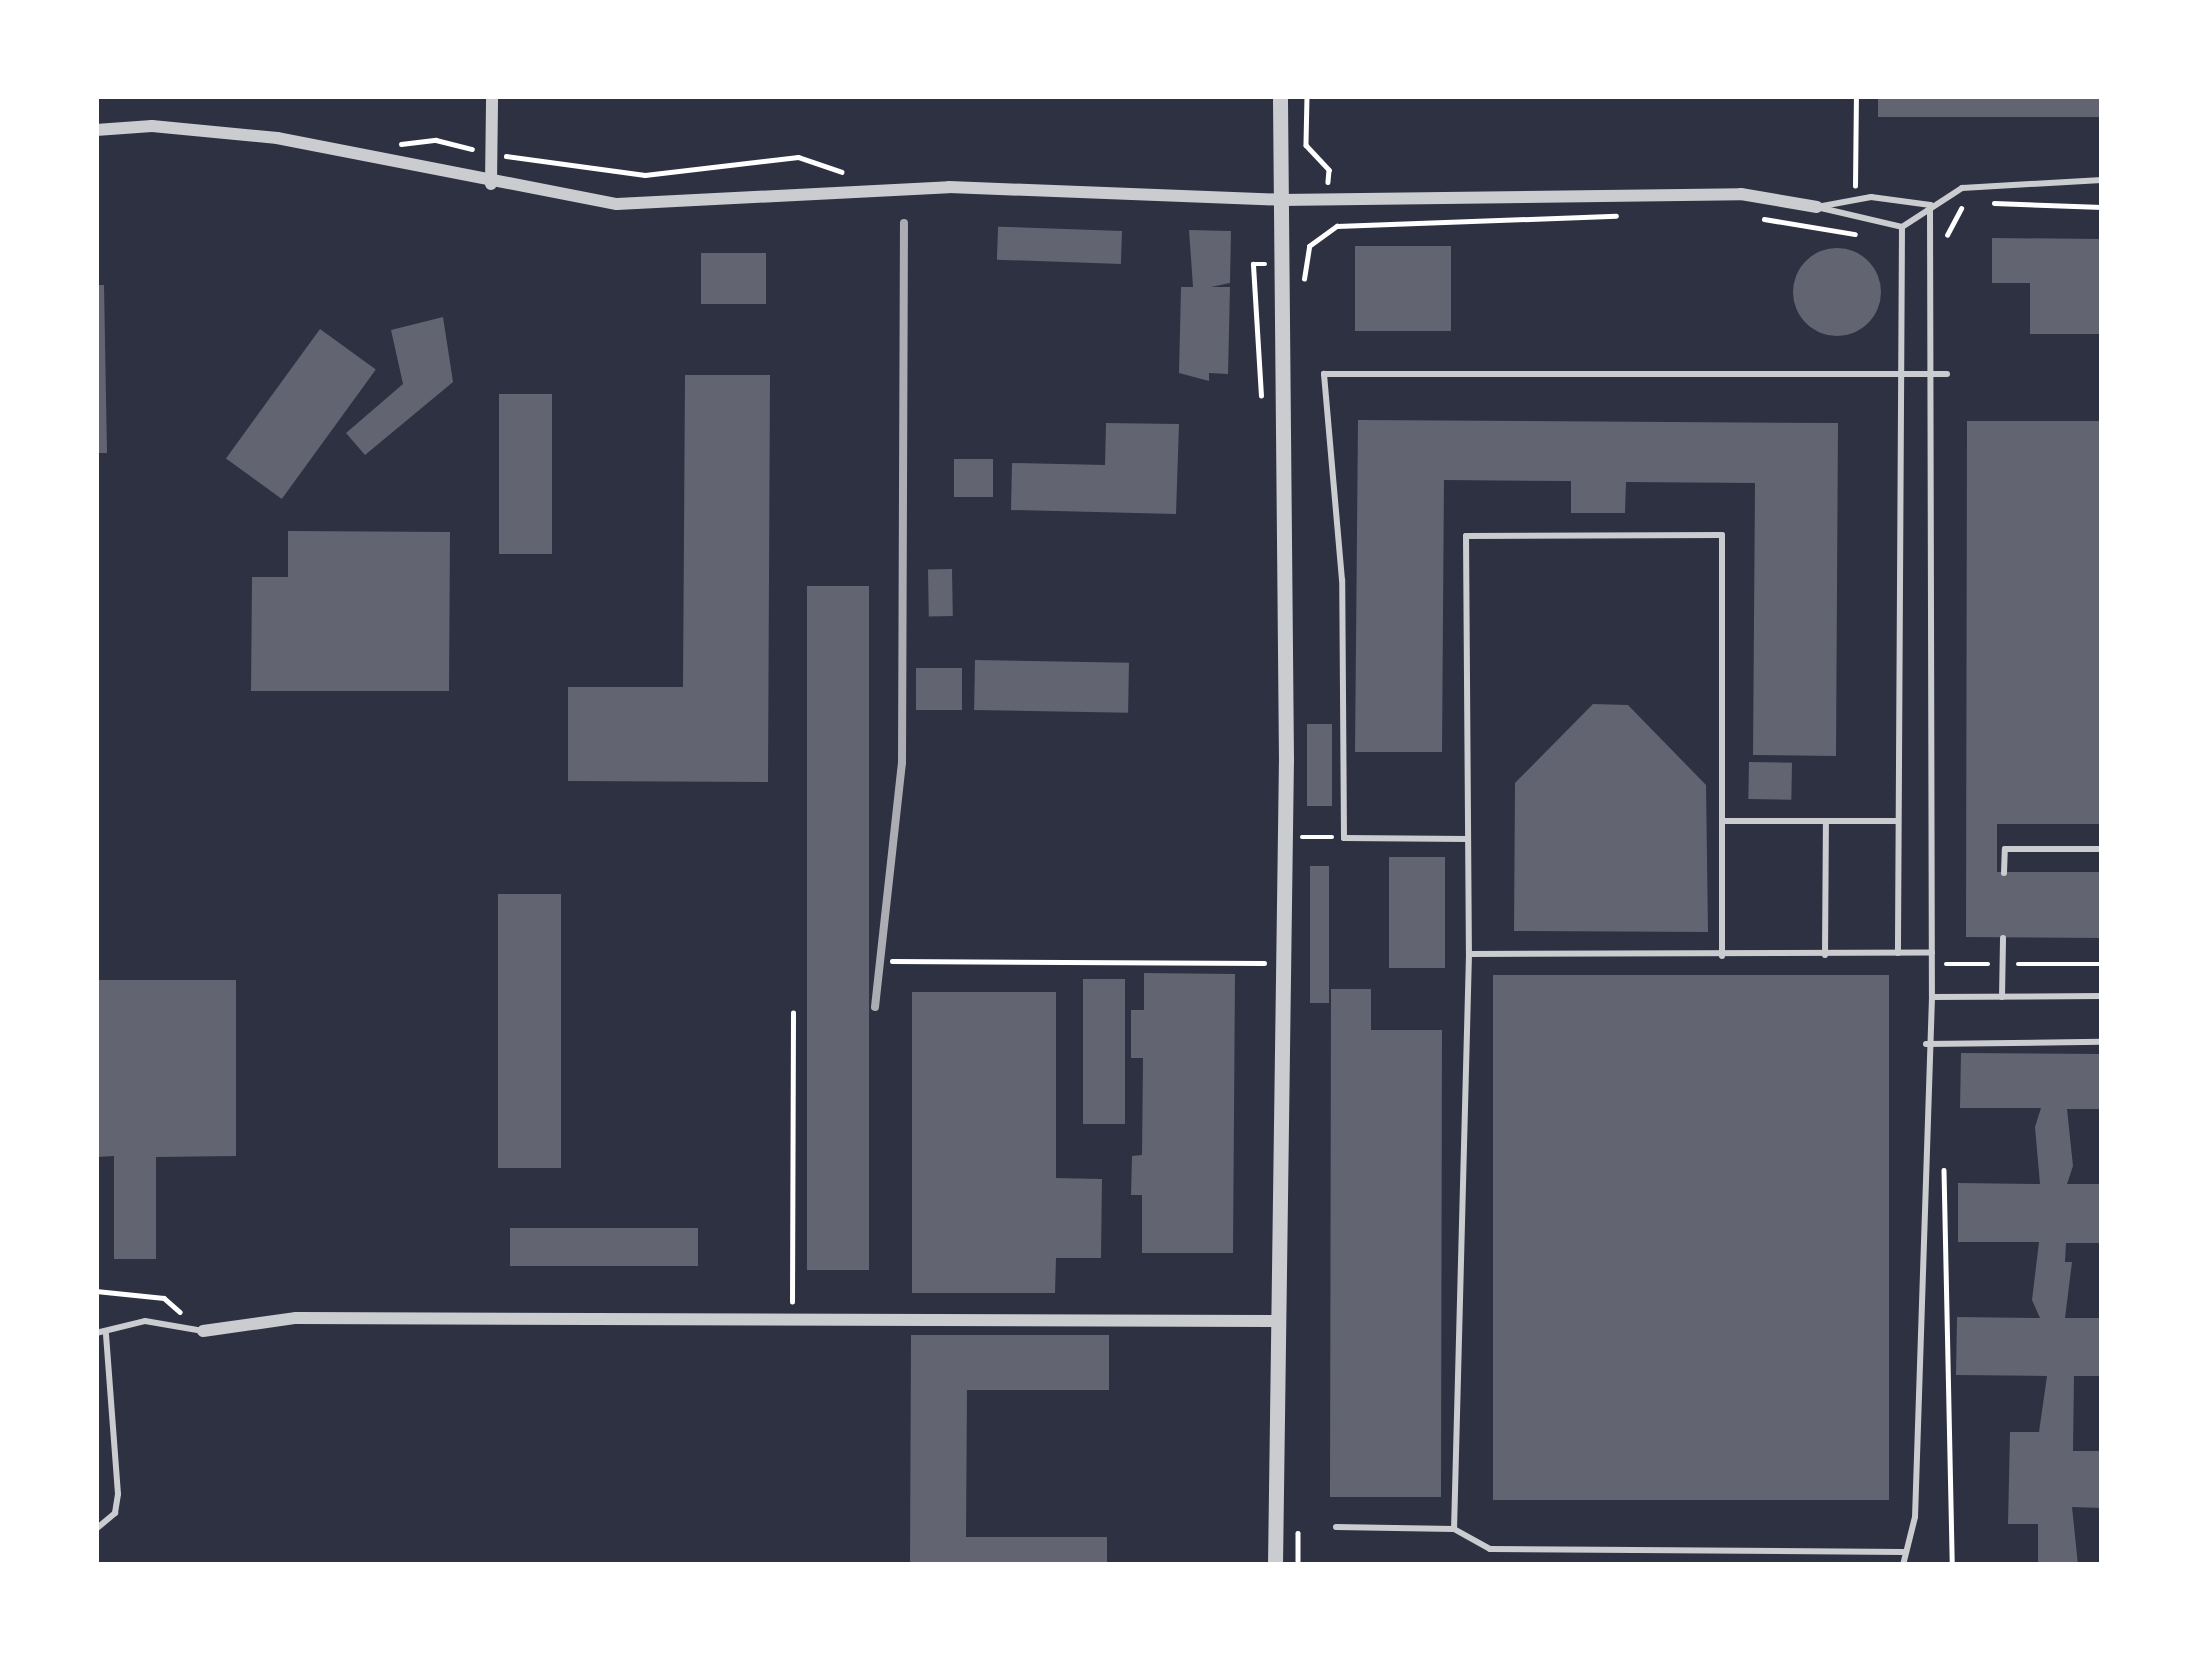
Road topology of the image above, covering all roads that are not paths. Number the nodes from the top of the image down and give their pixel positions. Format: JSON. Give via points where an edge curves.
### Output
{"nodes":[{"id":1,"x":492,"y":96,"type":"edge"},
{"id":2,"x":1280,"y":96,"type":"edge"},
{"id":3,"x":96,"y":130,"type":"edge"},
{"id":4,"x":2102,"y":180,"type":"edge"},
{"id":5,"x":491,"y":184,"type":"junction"},
{"id":6,"x":1280,"y":200,"type":"junction"},
{"id":7,"x":1930,"y":206,"type":"junction"},
{"id":8,"x":1817,"y":207,"type":"junction"},
{"id":9,"x":1902,"y":226,"type":"junction"},
{"id":10,"x":1902,"y":372,"type":"junction"},
{"id":11,"x":1934,"y":373,"type":"junction"},
{"id":12,"x":1947,"y":374,"type":"dead end"},
{"id":13,"x":1722,"y":821,"type":"junction"},
{"id":14,"x":1826,"y":821,"type":"junction"},
{"id":15,"x":1898,"y":821,"type":"junction"},
{"id":16,"x":1468,"y":839,"type":"junction"},
{"id":17,"x":2102,"y":849,"type":"edge"},
{"id":18,"x":2004,"y":873,"type":"dead end"},
{"id":19,"x":2002,"y":938,"type":"dead end"},
{"id":20,"x":1898,"y":952,"type":"junction"},
{"id":21,"x":1931,"y":952,"type":"junction"},
{"id":22,"x":1469,"y":955,"type":"junction"},
{"id":23,"x":1825,"y":955,"type":"junction"},
{"id":24,"x":1721,"y":956,"type":"junction"},
{"id":25,"x":2102,"y":996,"type":"edge"},
{"id":26,"x":2002,"y":997,"type":"junction"},
{"id":27,"x":1932,"y":998,"type":"junction"},
{"id":28,"x":2102,"y":1042,"type":"edge"},
{"id":29,"x":1926,"y":1044,"type":"junction"},
{"id":30,"x":1275,"y":1321,"type":"junction"},
{"id":31,"x":203,"y":1331,"type":"joint"},
{"id":32,"x":101,"y":1334,"type":"edge"},
{"id":33,"x":1336,"y":1527,"type":"dead end"},
{"id":34,"x":96,"y":1529,"type":"edge"},
{"id":35,"x":1454,"y":1529,"type":"junction"},
{"id":36,"x":1903,"y":1552,"type":"junction"},
{"id":37,"x":1275,"y":1565,"type":"edge"},
{"id":38,"x":1903,"y":1565,"type":"edge"}],
"edges":[{"from":1,"to":5,"type":"street"},
{"from":2,"to":6,"type":"street"},
{"from":3,"to":5,"type":"street","via":[[217,131]]},
{"from":4,"to":7,"type":"lane","via":[[1962,188]]},
{"from":5,"to":6,"type":"street","via":[[672,206],[846,189]]},
{"from":6,"to":8,"type":"street","via":[[1741,194]]},
{"from":6,"to":30,"type":"street"},
{"from":7,"to":8,"type":"lane","via":[[1855,200]]},
{"from":7,"to":9,"type":"lane"},
{"from":7,"to":11,"type":"lane"},
{"from":8,"to":9,"type":"lane"},
{"from":9,"to":10,"type":"lane"},
{"from":10,"to":11,"type":"lane"},
{"from":10,"to":15,"type":"lane"},
{"from":10,"to":16,"type":"lane","via":[[1324,374],[1342,580],[1344,838]]},
{"from":11,"to":12,"type":"lane"},
{"from":11,"to":21,"type":"lane"},
{"from":13,"to":14,"type":"lane"},
{"from":13,"to":16,"type":"lane","via":[[1722,535],[1466,536]]},
{"from":13,"to":24,"type":"lane"},
{"from":14,"to":15,"type":"lane"},
{"from":14,"to":23,"type":"lane"},
{"from":15,"to":20,"type":"lane"},
{"from":16,"to":22,"type":"lane"},
{"from":17,"to":18,"type":"lane","via":[[2005,849]]},
{"from":19,"to":26,"type":"lane"},
{"from":20,"to":21,"type":"lane"},
{"from":20,"to":23,"type":"lane"},
{"from":21,"to":27,"type":"lane"},
{"from":22,"to":24,"type":"lane"},
{"from":22,"to":35,"type":"lane"},
{"from":23,"to":24,"type":"lane"},
{"from":25,"to":26,"type":"lane"},
{"from":26,"to":27,"type":"lane"},
{"from":27,"to":29,"type":"lane"},
{"from":28,"to":29,"type":"lane"},
{"from":29,"to":36,"type":"lane","via":[[1916,1517]]},
{"from":30,"to":31,"type":"street","via":[[296,1318]]},
{"from":30,"to":37,"type":"street"},
{"from":31,"to":32,"type":"lane","via":[[145,1322]]},
{"from":32,"to":34,"type":"lane","via":[[118,1494],[115,1513]]},
{"from":33,"to":35,"type":"lane"},
{"from":35,"to":36,"type":"lane","via":[[1490,1549]]},
{"from":36,"to":38,"type":"lane"}]}
